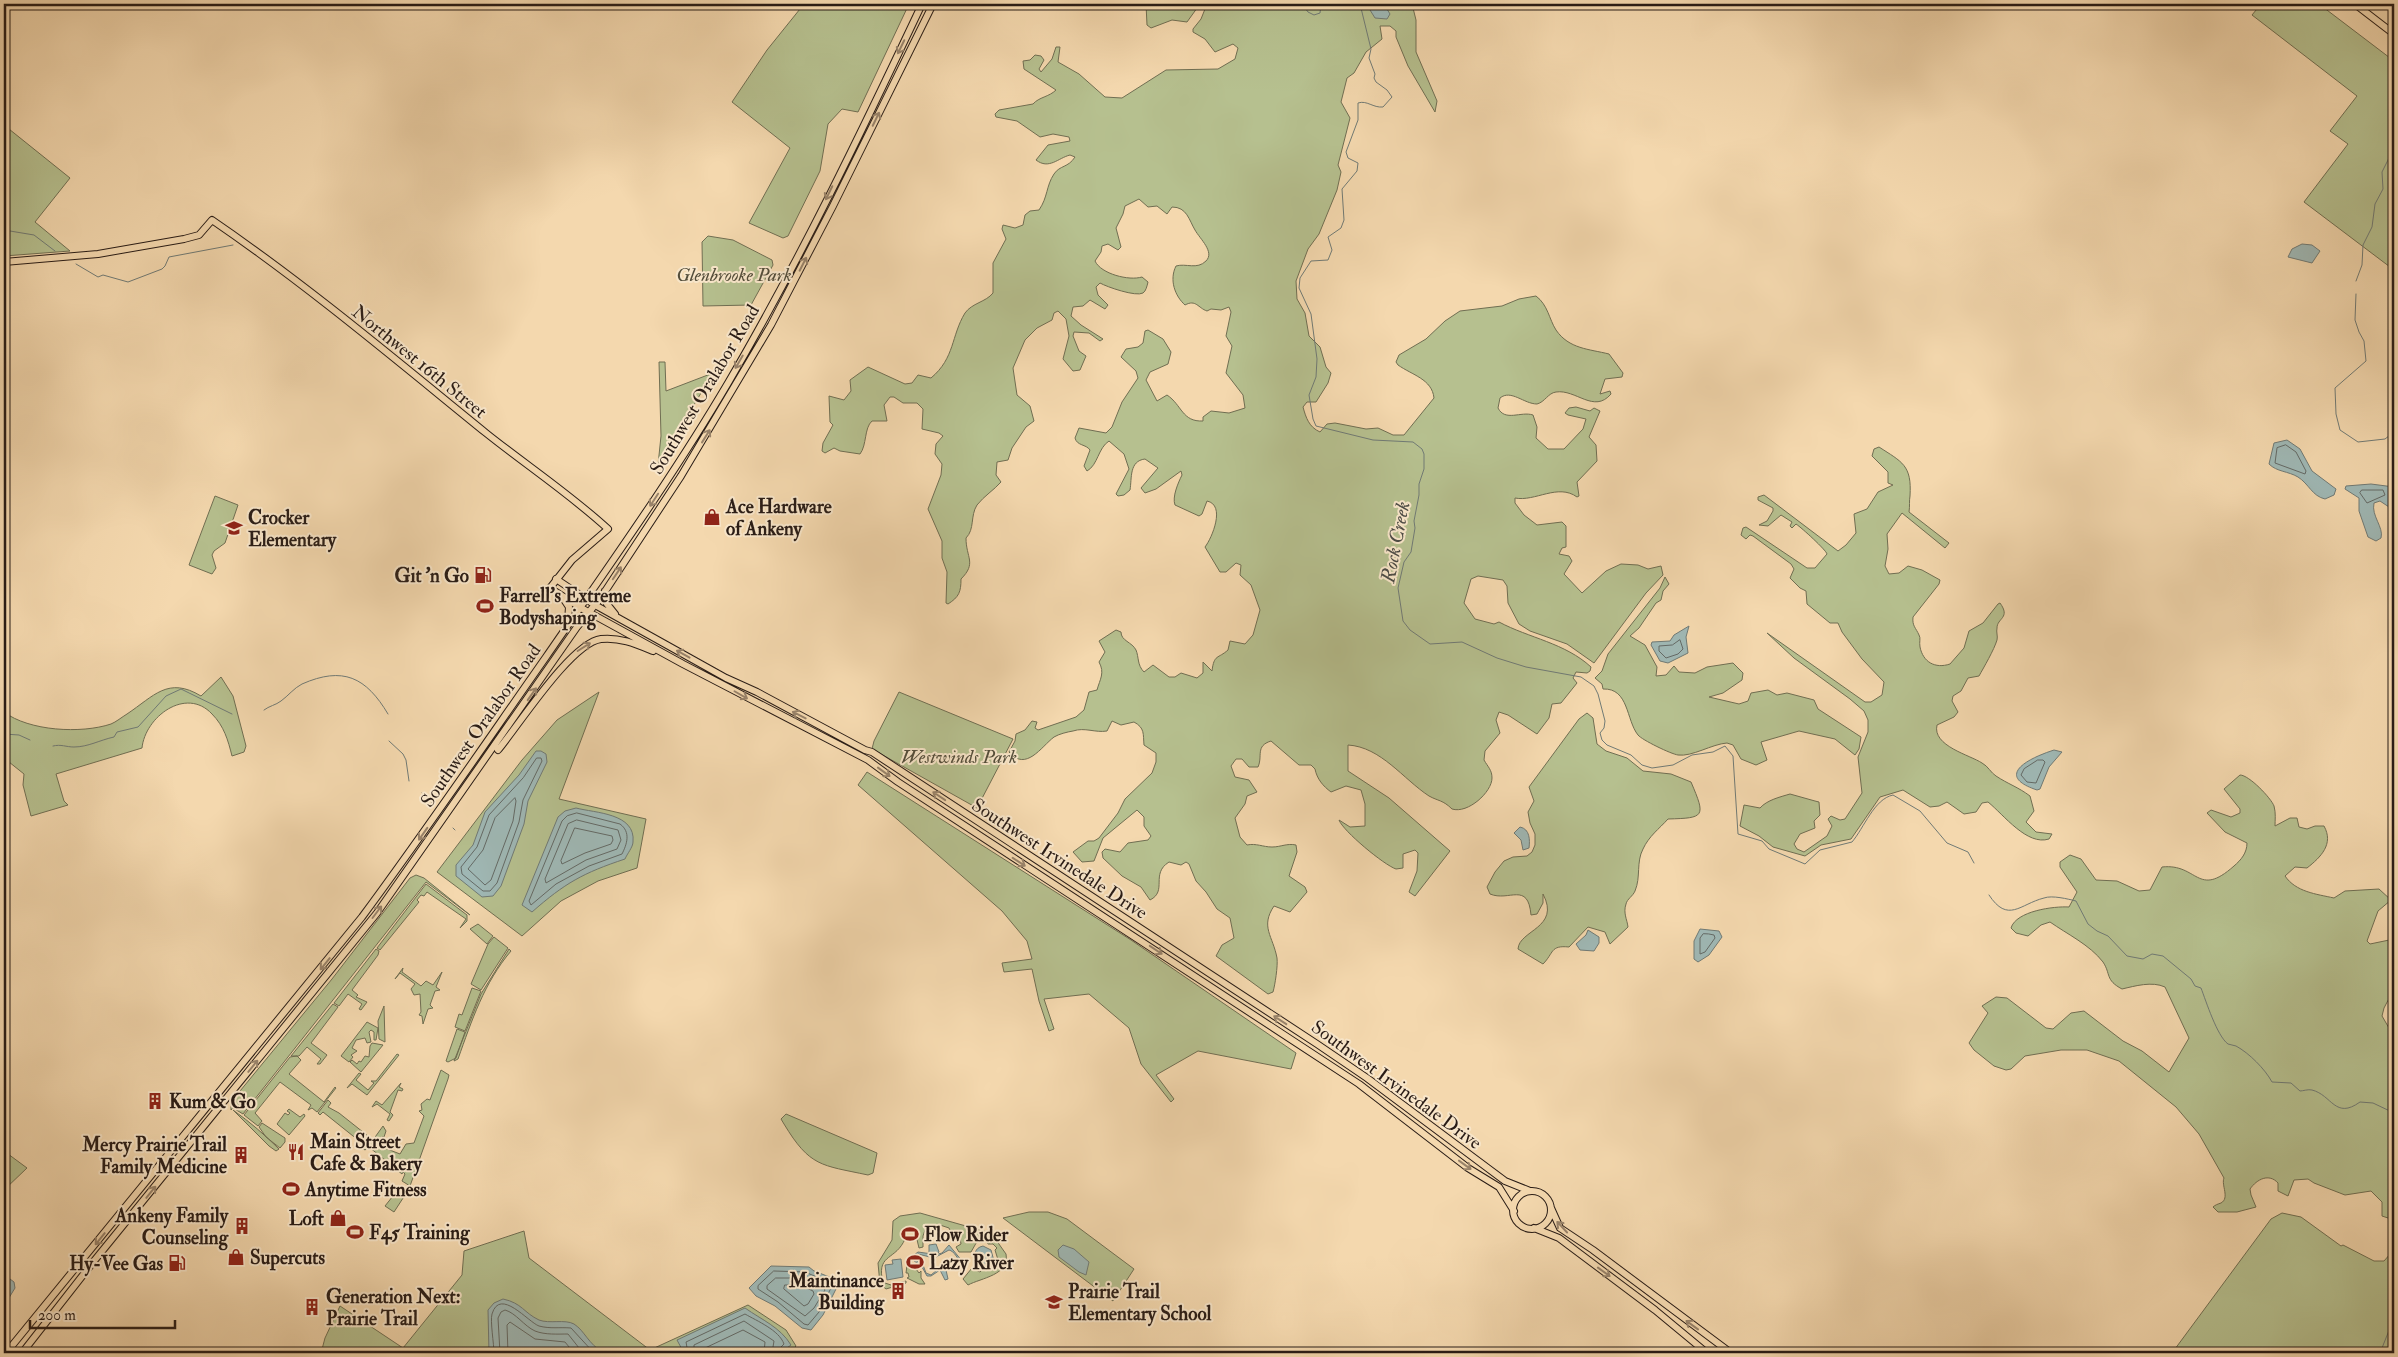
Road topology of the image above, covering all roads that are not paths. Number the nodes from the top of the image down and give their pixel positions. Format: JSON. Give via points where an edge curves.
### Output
{"nodes":[{"id":1,"x":922,"y":4,"type":"edge"},
{"id":2,"x":933,"y":4,"type":"edge"},
{"id":3,"x":2355,"y":4,"type":"edge"},
{"id":4,"x":2394,"y":34,"type":"edge"},
{"id":5,"x":4,"y":262,"type":"edge"},
{"id":6,"x":556,"y":579,"type":"junction"},
{"id":7,"x":605,"y":590,"type":"junction"},
{"id":8,"x":559,"y":593,"type":"junction"},
{"id":9,"x":586,"y":600,"type":"junction"},
{"id":10,"x":595,"y":605,"type":"junction"},
{"id":11,"x":581,"y":608,"type":"junction"},
{"id":12,"x":590,"y":612,"type":"junction"},
{"id":13,"x":619,"y":619,"type":"junction"},
{"id":14,"x":564,"y":631,"type":"junction"},
{"id":15,"x":683,"y":664,"type":"junction"},
{"id":16,"x":474,"y":777,"type":"junction"},
{"id":17,"x":1086,"y":893,"type":"junction"},
{"id":18,"x":1080,"y":901,"type":"junction"},
{"id":19,"x":1530,"y":1191,"type":"junction"},
{"id":20,"x":1551,"y":1208,"type":"junction"},
{"id":21,"x":1514,"y":1211,"type":"junction"},
{"id":22,"x":1534,"y":1228,"type":"junction"},
{"id":23,"x":6,"y":1353,"type":"edge"},
{"id":24,"x":22,"y":1353,"type":"edge"},
{"id":25,"x":1707,"y":1353,"type":"edge"},
{"id":26,"x":1731,"y":1353,"type":"edge"}],
"edges":[{"from":1,"to":9,"type":"main road","name":"Southwest Oralabor Road","one_way":true,"via":[[798,256],[750,344],[692,442]]},
{"from":7,"to":2,"type":"main road","name":"Southwest Oralabor Road","one_way":true,"via":[[709,432],[771,325]]},
{"from":3,"to":4,"type":"main road"},
{"from":5,"to":6,"type":"main road","name":"Northwest 16th Street","via":[[98,254],[184,239],[199,235],[212,220],[274,264],[608,529],[572,560]]},
{"from":6,"to":8,"type":"main road","name":"Southwest Irvinedale Drive","via":[[550,588]]},
{"from":6,"to":9,"type":"main road","name":"Southwest Irvinedale Drive"},
{"from":7,"to":10,"type":"main road","name":"Southwest Oralabor Road"},
{"from":7,"to":13,"type":"main road","via":[[607,604]]},
{"from":8,"to":11,"type":"main road","name":"Southwest Irvinedale Drive"},
{"from":8,"to":14,"type":"main road","via":[[570,611]]},
{"from":9,"to":10,"type":"main road","name":"Southwest Irvinedale Drive"},
{"from":9,"to":11,"type":"main road","name":"Southwest Oralabor Road"},
{"from":10,"to":12,"type":"main road","name":"Southwest Oralabor Road"},
{"from":10,"to":13,"type":"main road","name":"Southwest Irvinedale Drive"},
{"from":11,"to":12,"type":"main road","name":"Southwest Irvinedale Drive"},
{"from":11,"to":14,"type":"main road","name":"Southwest Oralabor Road"},
{"from":12,"to":15,"type":"main road","name":"Southwest Irvinedale Drive"},
{"from":16,"to":12,"type":"main road","name":"Southwest Oralabor Road","one_way":true},
{"from":17,"to":13,"type":"main road","name":"Southwest Irvinedale Drive","one_way":true,"via":[[872,752]]},
{"from":14,"to":23,"type":"main road","name":"Southwest Oralabor Road","one_way":true,"via":[[362,917]]},
{"from":16,"to":15,"type":"main road","one_way":true,"via":[[565,664],[589,644],[601,640],[625,640]]},
{"from":15,"to":18,"type":"main road","name":"Southwest Irvinedale Drive","one_way":true,"via":[[868,760]]},
{"from":24,"to":16,"type":"main road","name":"Southwest Oralabor Road","one_way":true,"via":[[342,958]]},
{"from":17,"to":18,"type":"main road"},
{"from":19,"to":17,"type":"main road","name":"Southwest Irvinedale Drive","one_way":true,"via":[[1505,1181],[1360,1073]]},
{"from":18,"to":21,"type":"main road","name":"Southwest Irvinedale Drive","one_way":true,"via":[[1373,1094],[1468,1168],[1499,1187]]},
{"from":19,"to":20,"type":"main road","name":"Southwest Irvinedale Drive","via":[[1545,1196]]},
{"from":19,"to":21,"type":"main road","via":[[1516,1200]]},
{"from":20,"to":22,"type":"main road","via":[[1546,1222]]},
{"from":26,"to":20,"type":"main road","name":"Southwest Irvinedale Drive","one_way":true,"via":[[1560,1228]]},
{"from":21,"to":22,"type":"main road","name":"Southwest Irvinedale Drive","via":[[1518,1222]]},
{"from":22,"to":25,"type":"main road","name":"Southwest Irvinedale Drive","one_way":true,"via":[[1568,1244]]}]}
